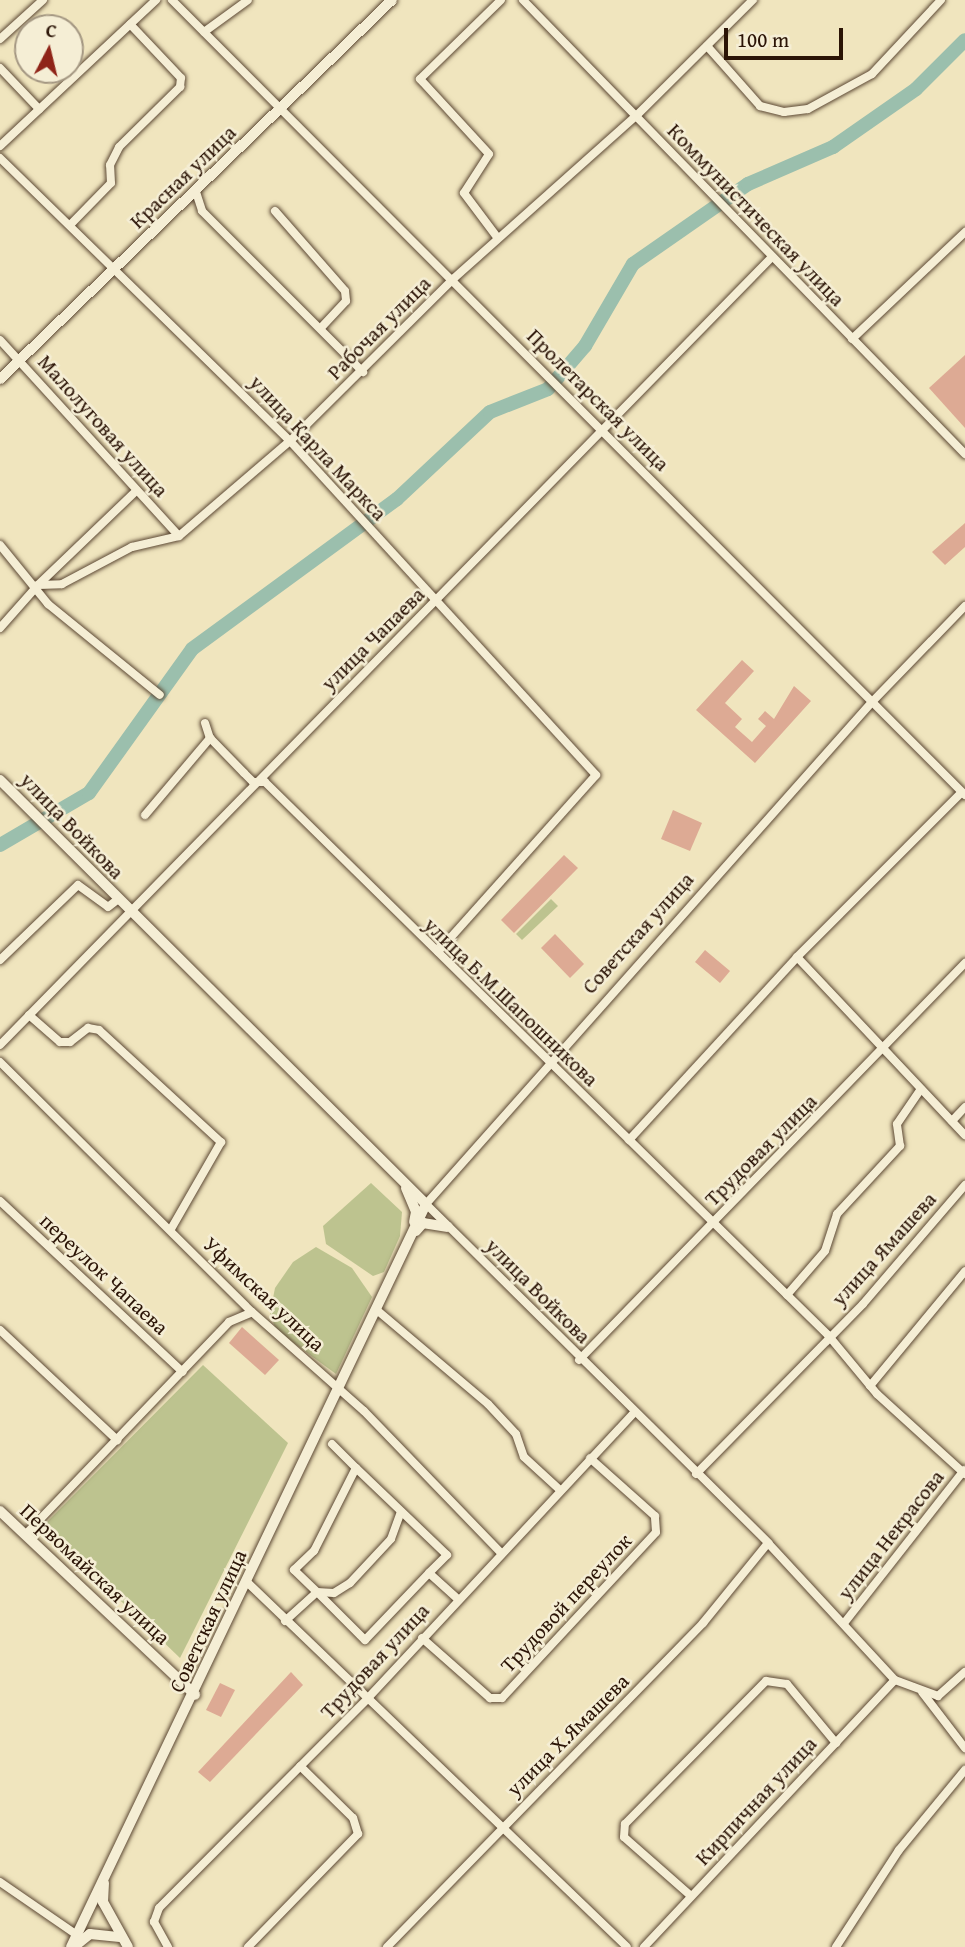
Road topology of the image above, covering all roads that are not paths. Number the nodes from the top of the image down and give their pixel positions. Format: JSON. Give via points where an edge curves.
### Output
{"nodes":[{"id":1,"x":43,"y":0,"type":"edge"},
{"id":2,"x":156,"y":0,"type":"edge"},
{"id":3,"x":172,"y":0,"type":"edge"},
{"id":4,"x":248,"y":0,"type":"edge"},
{"id":5,"x":392,"y":0,"type":"edge"},
{"id":6,"x":501,"y":0,"type":"edge"},
{"id":7,"x":523,"y":0,"type":"edge"},
{"id":8,"x":753,"y":0,"type":"edge"},
{"id":9,"x":941,"y":0,"type":"edge"},
{"id":10,"x":130,"y":24,"type":"junction"},
{"id":11,"x":204,"y":32,"type":"junction"},
{"id":12,"x":0,"y":39,"type":"edge"},
{"id":13,"x":707,"y":46,"type":"junction"},
{"id":14,"x":0,"y":68,"type":"edge"},
{"id":15,"x":283,"y":106,"type":"junction"},
{"id":16,"x":39,"y":109,"type":"junction"},
{"id":17,"x":636,"y":116,"type":"junction"},
{"id":18,"x":0,"y":146,"type":"edge"},
{"id":19,"x":0,"y":158,"type":"edge"},
{"id":20,"x":195,"y":192,"type":"junction"},
{"id":21,"x":275,"y":211,"type":"dead end"},
{"id":22,"x":71,"y":224,"type":"junction"},
{"id":23,"x":965,"y":232,"type":"edge"},
{"id":24,"x":497,"y":237,"type":"junction"},
{"id":25,"x":771,"y":258,"type":"junction"},
{"id":26,"x":118,"y":268,"type":"junction"},
{"id":27,"x":453,"y":279,"type":"junction"},
{"id":28,"x":321,"y":328,"type":"junction"},
{"id":29,"x":852,"y":339,"type":"junction"},
{"id":30,"x":0,"y":341,"type":"edge"},
{"id":31,"x":20,"y":361,"type":"junction"},
{"id":32,"x":363,"y":372,"type":"junction"},
{"id":33,"x":0,"y":379,"type":"edge"},
{"id":34,"x":604,"y":431,"type":"junction"},
{"id":35,"x":290,"y":441,"type":"junction"},
{"id":36,"x":965,"y":454,"type":"edge"},
{"id":37,"x":136,"y":491,"type":"junction"},
{"id":38,"x":179,"y":536,"type":"junction"},
{"id":39,"x":0,"y":545,"type":"edge"},
{"id":40,"x":38,"y":585,"type":"junction"},
{"id":41,"x":436,"y":602,"type":"junction"},
{"id":42,"x":965,"y":606,"type":"edge"},
{"id":43,"x":0,"y":628,"type":"edge"},
{"id":44,"x":160,"y":695,"type":"dead end"},
{"id":45,"x":872,"y":702,"type":"junction"},
{"id":46,"x":205,"y":723,"type":"dead end"},
{"id":47,"x":210,"y":738,"type":"junction"},
{"id":48,"x":0,"y":780,"type":"edge"},
{"id":49,"x":253,"y":782,"type":"junction"},
{"id":50,"x":963,"y":793,"type":"edge"},
{"id":51,"x":145,"y":815,"type":"dead end"},
{"id":52,"x":117,"y":900,"type":"junction"},
{"id":53,"x":131,"y":912,"type":"junction"},
{"id":54,"x":438,"y":952,"type":"junction"},
{"id":55,"x":797,"y":957,"type":"junction"},
{"id":56,"x":0,"y":960,"type":"edge"},
{"id":57,"x":965,"y":963,"type":"edge"},
{"id":58,"x":29,"y":1015,"type":"junction"},
{"id":59,"x":0,"y":1045,"type":"edge"},
{"id":60,"x":884,"y":1051,"type":"junction"},
{"id":61,"x":548,"y":1061,"type":"junction"},
{"id":62,"x":0,"y":1062,"type":"edge"},
{"id":63,"x":921,"y":1089,"type":"junction"},
{"id":64,"x":965,"y":1107,"type":"edge"},
{"id":65,"x":952,"y":1121,"type":"junction"},
{"id":66,"x":965,"y":1135,"type":"edge"},
{"id":67,"x":629,"y":1140,"type":"junction"},
{"id":68,"x":402,"y":1181,"type":"junction"},
{"id":69,"x":965,"y":1185,"type":"edge"},
{"id":70,"x":0,"y":1201,"type":"edge"},
{"id":71,"x":426,"y":1204,"type":"junction"},
{"id":72,"x":712,"y":1224,"type":"junction"},
{"id":73,"x":448,"y":1227,"type":"junction"},
{"id":74,"x":171,"y":1229,"type":"junction"},
{"id":75,"x":412,"y":1236,"type":"junction"},
{"id":76,"x":965,"y":1271,"type":"edge"},
{"id":77,"x":788,"y":1295,"type":"junction"},
{"id":78,"x":378,"y":1311,"type":"junction"},
{"id":79,"x":252,"y":1312,"type":"junction"},
{"id":80,"x":0,"y":1330,"type":"edge"},
{"id":81,"x":828,"y":1335,"type":"junction"},
{"id":82,"x":579,"y":1360,"type":"junction"},
{"id":83,"x":183,"y":1372,"type":"junction"},
{"id":84,"x":870,"y":1386,"type":"junction"},
{"id":85,"x":340,"y":1388,"type":"junction"},
{"id":86,"x":633,"y":1414,"type":"junction"},
{"id":87,"x":117,"y":1440,"type":"junction"},
{"id":88,"x":332,"y":1444,"type":"dead end"},
{"id":89,"x":590,"y":1458,"type":"junction"},
{"id":90,"x":356,"y":1468,"type":"junction"},
{"id":91,"x":964,"y":1472,"type":"edge"},
{"id":92,"x":696,"y":1474,"type":"junction"},
{"id":93,"x":560,"y":1490,"type":"junction"},
{"id":94,"x":0,"y":1511,"type":"edge"},
{"id":95,"x":401,"y":1512,"type":"junction"},
{"id":96,"x":25,"y":1535,"type":"junction"},
{"id":97,"x":768,"y":1543,"type":"junction"},
{"id":98,"x":501,"y":1553,"type":"junction"},
{"id":99,"x":429,"y":1573,"type":"junction"},
{"id":100,"x":248,"y":1583,"type":"junction"},
{"id":101,"x":317,"y":1592,"type":"junction"},
{"id":102,"x":457,"y":1598,"type":"junction"},
{"id":103,"x":285,"y":1621,"type":"junction"},
{"id":104,"x":845,"y":1622,"type":"junction"},
{"id":105,"x":422,"y":1638,"type":"junction"},
{"id":106,"x":965,"y":1672,"type":"edge"},
{"id":107,"x":895,"y":1680,"type":"junction"},
{"id":108,"x":920,"y":1689,"type":"junction"},
{"id":109,"x":195,"y":1695,"type":"junction"},
{"id":110,"x":368,"y":1698,"type":"junction"},
{"id":111,"x":836,"y":1743,"type":"junction"},
{"id":112,"x":965,"y":1748,"type":"edge"},
{"id":113,"x":300,"y":1766,"type":"junction"},
{"id":114,"x":965,"y":1770,"type":"edge"},
{"id":115,"x":501,"y":1828,"type":"junction"},
{"id":116,"x":105,"y":1877,"type":"junction"},
{"id":117,"x":0,"y":1882,"type":"edge"},
{"id":118,"x":691,"y":1896,"type":"junction"},
{"id":119,"x":77,"y":1935,"type":"junction"},
{"id":120,"x":120,"y":1937,"type":"junction"},
{"id":121,"x":73,"y":1947,"type":"edge"},
{"id":122,"x":128,"y":1947,"type":"edge"},
{"id":123,"x":168,"y":1947,"type":"edge"},
{"id":124,"x":248,"y":1947,"type":"edge"},
{"id":125,"x":387,"y":1947,"type":"edge"},
{"id":126,"x":627,"y":1947,"type":"edge"},
{"id":127,"x":643,"y":1947,"type":"edge"},
{"id":128,"x":836,"y":1947,"type":"edge"}],
"edges":[{"from":1,"to":12,"type":"street"},
{"from":2,"to":10,"type":"street"},
{"from":3,"to":11,"type":"street","name":"Пролетарская улица"},
{"from":4,"to":11,"type":"street"},
{"from":5,"to":15,"type":"main road","name":"Красная улица"},
{"from":6,"to":24,"type":"street","via":[[420,79],[489,154],[464,193]]},
{"from":7,"to":17,"type":"street","name":"Коммунистическая улица"},
{"from":8,"to":13,"type":"street","name":"Рабочая улица"},
{"from":9,"to":13,"type":"street","via":[[872,74],[808,109],[784,112],[760,106]]},
{"from":10,"to":16,"type":"street"},
{"from":10,"to":22,"type":"street","via":[[181,78],[180,87],[119,147],[110,165],[111,183]]},
{"from":11,"to":15,"type":"street","name":"Пролетарская улица"},
{"from":13,"to":17,"type":"street","name":"Рабочая улица"},
{"from":14,"to":16,"type":"street"},
{"from":15,"to":20,"type":"main road","name":"Красная улица"},
{"from":15,"to":27,"type":"street","name":"Пролетарская улица"},
{"from":16,"to":18,"type":"street"},
{"from":17,"to":24,"type":"street","name":"Рабочая улица"},
{"from":17,"to":25,"type":"street","name":"Коммунистическая улица"},
{"from":19,"to":22,"type":"street","name":"улица Карла Маркса"},
{"from":20,"to":26,"type":"main road","name":"Красная улица"},
{"from":20,"to":28,"type":"street","via":[[202,211]]},
{"from":21,"to":28,"type":"street","via":[[345,291],[346,301]]},
{"from":22,"to":26,"type":"street","name":"улица Карла Маркса"},
{"from":23,"to":29,"type":"street"},
{"from":24,"to":27,"type":"street","name":"Рабочая улица"},
{"from":25,"to":29,"type":"street","name":"Коммунистическая улица"},
{"from":25,"to":34,"type":"street","name":"улица Чапаева"},
{"from":26,"to":31,"type":"main road","name":"Красная улица"},
{"from":26,"to":35,"type":"street","name":"улица Карла Маркса"},
{"from":27,"to":32,"type":"street","name":"Рабочая улица"},
{"from":27,"to":34,"type":"street","name":"Пролетарская улица"},
{"from":28,"to":32,"type":"street"},
{"from":29,"to":36,"type":"street","name":"Коммунистическая улица"},
{"from":30,"to":31,"type":"street","name":"Малолуговая улица"},
{"from":31,"to":33,"type":"main road","name":"Красная улица"},
{"from":31,"to":37,"type":"street","name":"Малолуговая улица","via":[[123,470]]},
{"from":32,"to":35,"type":"street","name":"Рабочая улица"},
{"from":34,"to":41,"type":"street","name":"улица Чапаева"},
{"from":34,"to":45,"type":"street","name":"Пролетарская улица"},
{"from":35,"to":38,"type":"street","name":"Рабочая улица"},
{"from":35,"to":41,"type":"street","name":"улица Карла Маркса"},
{"from":37,"to":38,"type":"street","name":"Малолуговая улица"},
{"from":37,"to":40,"type":"street"},
{"from":38,"to":40,"type":"street","name":"Рабочая улица","via":[[132,548],[61,584]]},
{"from":39,"to":40,"type":"street"},
{"from":40,"to":43,"type":"street"},
{"from":40,"to":44,"type":"street","via":[[68,622]]},
{"from":41,"to":49,"type":"street","name":"улица Чапаева"},
{"from":41,"to":54,"type":"street","name":"улица Карла Маркса","via":[[596,775]]},
{"from":42,"to":45,"type":"street","name":"Советская улица"},
{"from":45,"to":50,"type":"street","name":"Пролетарская улица"},
{"from":45,"to":61,"type":"street","name":"Советская улица"},
{"from":46,"to":47,"type":"street","name":"улица Б.М.Шапошникова"},
{"from":47,"to":49,"type":"street","name":"улица Б.М.Шапошникова"},
{"from":47,"to":51,"type":"street"},
{"from":48,"to":52,"type":"main road","name":"улица Войкова"},
{"from":49,"to":53,"type":"street","name":"улица Чапаева"},
{"from":49,"to":54,"type":"street","name":"улица Б.М.Шапошникова","via":[[265,782]]},
{"from":50,"to":55,"type":"street"},
{"from":52,"to":53,"type":"main road","name":"улица Войкова"},
{"from":52,"to":56,"type":"street","name":"улица Войкова","via":[[108,907],[78,885]]},
{"from":53,"to":58,"type":"street","name":"улица Чапаева"},
{"from":53,"to":68,"type":"main road","name":"улица Войкова"},
{"from":54,"to":61,"type":"street","name":"улица Б.М.Шапошникова"},
{"from":55,"to":60,"type":"street"},
{"from":55,"to":67,"type":"street"},
{"from":57,"to":60,"type":"street","name":"Трудовая улица"},
{"from":58,"to":59,"type":"street","name":"улица Чапаева"},
{"from":58,"to":74,"type":"street","via":[[60,1042],[70,1042],[88,1028],[99,1030],[220,1142]]},
{"from":60,"to":63,"type":"street"},
{"from":60,"to":72,"type":"street","name":"Трудовая улица"},
{"from":61,"to":67,"type":"street","name":"улица Б.М.Шапошникова"},
{"from":61,"to":71,"type":"street","name":"Советская улица"},
{"from":62,"to":74,"type":"street","name":"Уфимская улица"},
{"from":63,"to":65,"type":"street"},
{"from":63,"to":77,"type":"street","via":[[897,1124],[900,1146],[836,1214],[825,1251]]},
{"from":64,"to":65,"type":"street"},
{"from":65,"to":66,"type":"street"},
{"from":67,"to":72,"type":"street","name":"улица Б.М.Шапошникова"},
{"from":68,"to":71,"type":"main road","name":"улица Войкова"},
{"from":68,"to":75,"type":"main road","via":[[416,1212]]},
{"from":69,"to":81,"type":"street","name":"улица Ямашева","via":[[863,1304]]},
{"from":70,"to":83,"type":"street","name":"переулок Чапаева"},
{"from":71,"to":73,"type":"street","name":"улица Войкова"},
{"from":71,"to":75,"type":"main road","name":"Советская улица"},
{"from":72,"to":77,"type":"street","name":"улица Б.М.Шапошникова"},
{"from":72,"to":82,"type":"street","name":"Трудовая улица"},
{"from":73,"to":75,"type":"main road","via":[[423,1223]]},
{"from":73,"to":82,"type":"street","name":"улица Войкова"},
{"from":74,"to":79,"type":"street","name":"Уфимская улица"},
{"from":75,"to":78,"type":"main road","name":"Советская улица"},
{"from":76,"to":84,"type":"street"},
{"from":77,"to":81,"type":"street","name":"улица Б.М.Шапошникова"},
{"from":78,"to":85,"type":"main road","name":"Советская улица"},
{"from":78,"to":93,"type":"street","via":[[488,1404],[516,1434],[524,1457]]},
{"from":79,"to":83,"type":"street","via":[[229,1322]]},
{"from":79,"to":85,"type":"street","name":"Уфимская улица"},
{"from":80,"to":87,"type":"street"},
{"from":81,"to":84,"type":"street","name":"улица Б.М.Шапошникова"},
{"from":81,"to":92,"type":"street"},
{"from":82,"to":86,"type":"street","name":"улица Войкова"},
{"from":83,"to":87,"type":"street"},
{"from":84,"to":91,"type":"street","name":"улица Б.М.Шапошникова"},
{"from":85,"to":98,"type":"street","name":"Уфимская улица"},
{"from":85,"to":100,"type":"main road","name":"Советская улица"},
{"from":86,"to":89,"type":"street","name":"Трудовая улица"},
{"from":86,"to":92,"type":"street","name":"улица Войкова"},
{"from":87,"to":96,"type":"street"},
{"from":88,"to":90,"type":"street"},
{"from":89,"to":93,"type":"street","name":"Трудовая улица"},
{"from":89,"to":105,"type":"street","name":"Трудовой переулок","via":[[655,1516],[656,1532],[502,1698],[490,1698]]},
{"from":90,"to":95,"type":"street"},
{"from":90,"to":101,"type":"street","via":[[314,1551],[294,1570]]},
{"from":91,"to":104,"type":"street","name":"улица Некрасова"},
{"from":92,"to":97,"type":"street","name":"улица Войкова"},
{"from":93,"to":98,"type":"street","name":"Трудовая улица"},
{"from":94,"to":96,"type":"main road","name":"Первомайская улица"},
{"from":95,"to":99,"type":"street","via":[[447,1555]]},
{"from":95,"to":101,"type":"street","via":[[391,1539],[350,1583],[334,1593]]},
{"from":96,"to":109,"type":"main road","name":"Первомайская улица"},
{"from":97,"to":104,"type":"street","name":"улица Войкова"},
{"from":97,"to":115,"type":"street","name":"улица Х.Ямашева","via":[[703,1623]]},
{"from":98,"to":102,"type":"street","name":"Трудовая улица"},
{"from":99,"to":101,"type":"street","via":[[365,1640]]},
{"from":99,"to":102,"type":"street"},
{"from":100,"to":103,"type":"street"},
{"from":100,"to":109,"type":"main road","name":"Советская улица"},
{"from":101,"to":103,"type":"street"},
{"from":102,"to":105,"type":"street","name":"Трудовая улица"},
{"from":103,"to":110,"type":"street"},
{"from":104,"to":107,"type":"street","name":"улица Войкова"},
{"from":105,"to":110,"type":"street","name":"Трудовая улица"},
{"from":106,"to":108,"type":"street","name":"улица Войкова","via":[[938,1696]]},
{"from":107,"to":108,"type":"street","name":"улица Войкова"},
{"from":107,"to":111,"type":"street","name":"Кирпичная улица"},
{"from":108,"to":112,"type":"street"},
{"from":109,"to":116,"type":"main road","name":"Советская улица"},
{"from":110,"to":113,"type":"street","name":"Трудовая улица"},
{"from":110,"to":115,"type":"street"},
{"from":111,"to":118,"type":"street","name":"Кирпичная улица"},
{"from":111,"to":118,"type":"street","via":[[787,1684],[766,1681],[625,1824],[624,1837]]},
{"from":113,"to":123,"type":"street","name":"Трудовая улица","via":[[159,1908],[154,1922]]},
{"from":113,"to":124,"type":"street","via":[[352,1818],[358,1834]]},
{"from":114,"to":128,"type":"street","via":[[899,1850]]},
{"from":115,"to":125,"type":"street","name":"улица Х.Ямашева"},
{"from":115,"to":126,"type":"street"},
{"from":116,"to":119,"type":"main road","name":"Советская улица"},
{"from":116,"to":120,"type":"main road","via":[[103,1902]]},
{"from":117,"to":119,"type":"street"},
{"from":118,"to":127,"type":"street","name":"Кирпичная улица"},
{"from":119,"to":121,"type":"main road","name":"Советская улица"},
{"from":120,"to":121,"type":"main road","via":[[90,1934]]},
{"from":120,"to":122,"type":"main road"}]}
